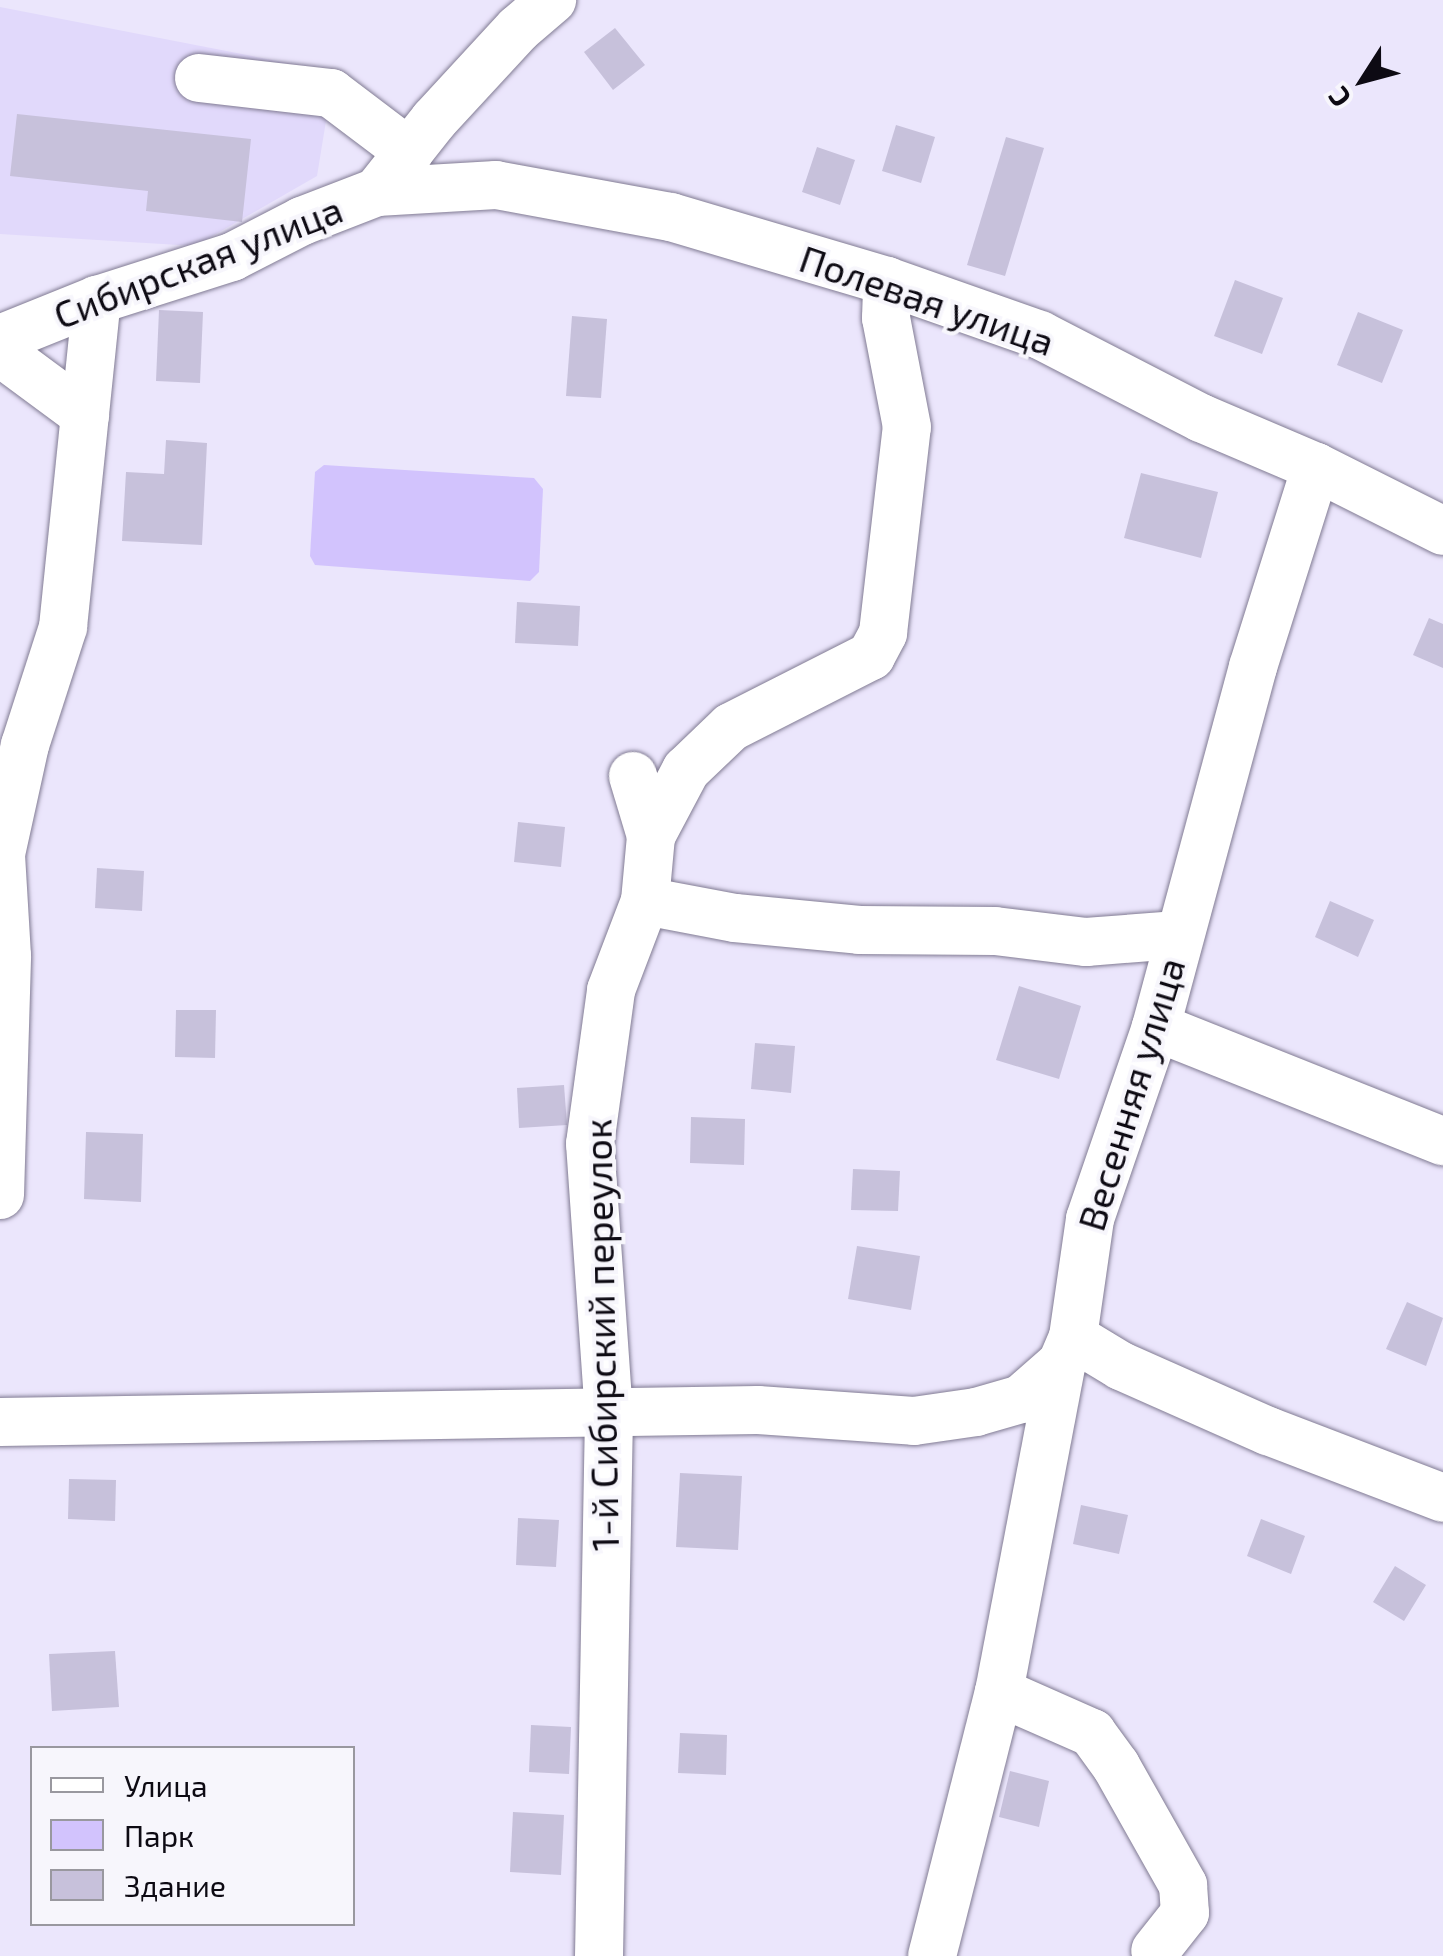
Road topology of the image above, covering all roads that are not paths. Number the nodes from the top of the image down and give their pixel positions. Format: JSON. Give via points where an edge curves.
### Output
{"nodes":[{"id":1,"x":552,"y":0,"type":"edge"},
{"id":2,"x":199,"y":78,"type":"dead end"},
{"id":3,"x":409,"y":152,"type":"junction"},
{"id":4,"x":376,"y":192,"type":"junction"},
{"id":5,"x":888,"y":281,"type":"junction"},
{"id":6,"x":97,"y":300,"type":"junction"},
{"id":7,"x":0,"y":339,"type":"edge"},
{"id":8,"x":0,"y":352,"type":"edge"},
{"id":9,"x":85,"y":414,"type":"junction"},
{"id":10,"x":1316,"y":467,"type":"junction"},
{"id":11,"x":1443,"y":531,"type":"edge"},
{"id":12,"x":12,"y":745,"type":"edge"},
{"id":13,"x":633,"y":776,"type":"dead end"},
{"id":14,"x":651,"y":836,"type":"junction"},
{"id":15,"x":644,"y":901,"type":"junction"},
{"id":16,"x":1178,"y":935,"type":"junction"},
{"id":17,"x":1156,"y":1027,"type":"junction"},
{"id":18,"x":1439,"y":1139,"type":"edge"},
{"id":19,"x":0,"y":1195,"type":"edge"},
{"id":20,"x":1068,"y":1350,"type":"junction"},
{"id":21,"x":608,"y":1415,"type":"junction"},
{"id":22,"x":0,"y":1422,"type":"edge"},
{"id":23,"x":1443,"y":1498,"type":"edge"},
{"id":24,"x":998,"y":1692,"type":"junction"},
{"id":25,"x":1155,"y":1951,"type":"dead end"},
{"id":26,"x":599,"y":1956,"type":"edge"},
{"id":27,"x":932,"y":1956,"type":"edge"}],
"edges":[{"from":1,"to":3,"type":"street","name":"Сибирская улица"},
{"from":2,"to":3,"type":"street","via":[[331,93]]},
{"from":3,"to":4,"type":"street","name":"Сибирская улица"},
{"from":4,"to":5,"type":"street","name":"Полевая улица","via":[[496,186],[671,217]]},
{"from":4,"to":6,"type":"street","name":"Сибирская улица","via":[[232,257]]},
{"from":5,"to":10,"type":"street","name":"Полевая улица","via":[[1040,335],[1201,418]]},
{"from":5,"to":14,"type":"street","via":[[886,318],[907,427],[883,633],[871,656],[850,671],[732,726],[686,770]]},
{"from":6,"to":7,"type":"street","name":"Сибирская улица"},
{"from":6,"to":9,"type":"street"},
{"from":8,"to":9,"type":"street"},
{"from":9,"to":12,"type":"street","via":[[64,627]]},
{"from":10,"to":11,"type":"street","name":"Полевая улица"},
{"from":10,"to":16,"type":"street","name":"Весенняя улица"},
{"from":12,"to":19,"type":"street","via":[[1,854],[7,956]]},
{"from":13,"to":14,"type":"street"},
{"from":14,"to":15,"type":"street","name":"1-й Сибирский переулок"},
{"from":15,"to":16,"type":"street","via":[[859,930],[996,931],[1086,942]]},
{"from":15,"to":21,"type":"street","name":"1-й Сибирский переулок","via":[[611,990],[590,1144]]},
{"from":16,"to":17,"type":"street","name":"Весенняя улица"},
{"from":17,"to":18,"type":"street"},
{"from":17,"to":20,"type":"street","name":"Весенняя улица","via":[[1090,1218]]},
{"from":20,"to":21,"type":"street","via":[[1020,1400],[914,1421],[758,1410]]},
{"from":20,"to":23,"type":"street"},
{"from":20,"to":24,"type":"street","name":"Весенняя улица"},
{"from":21,"to":22,"type":"street"},
{"from":21,"to":26,"type":"street","name":"1-й Сибирский переулок"},
{"from":24,"to":25,"type":"street","via":[[1092,1733],[1116,1766],[1183,1885],[1185,1914]]},
{"from":24,"to":27,"type":"street","name":"Весенняя улица"}]}
